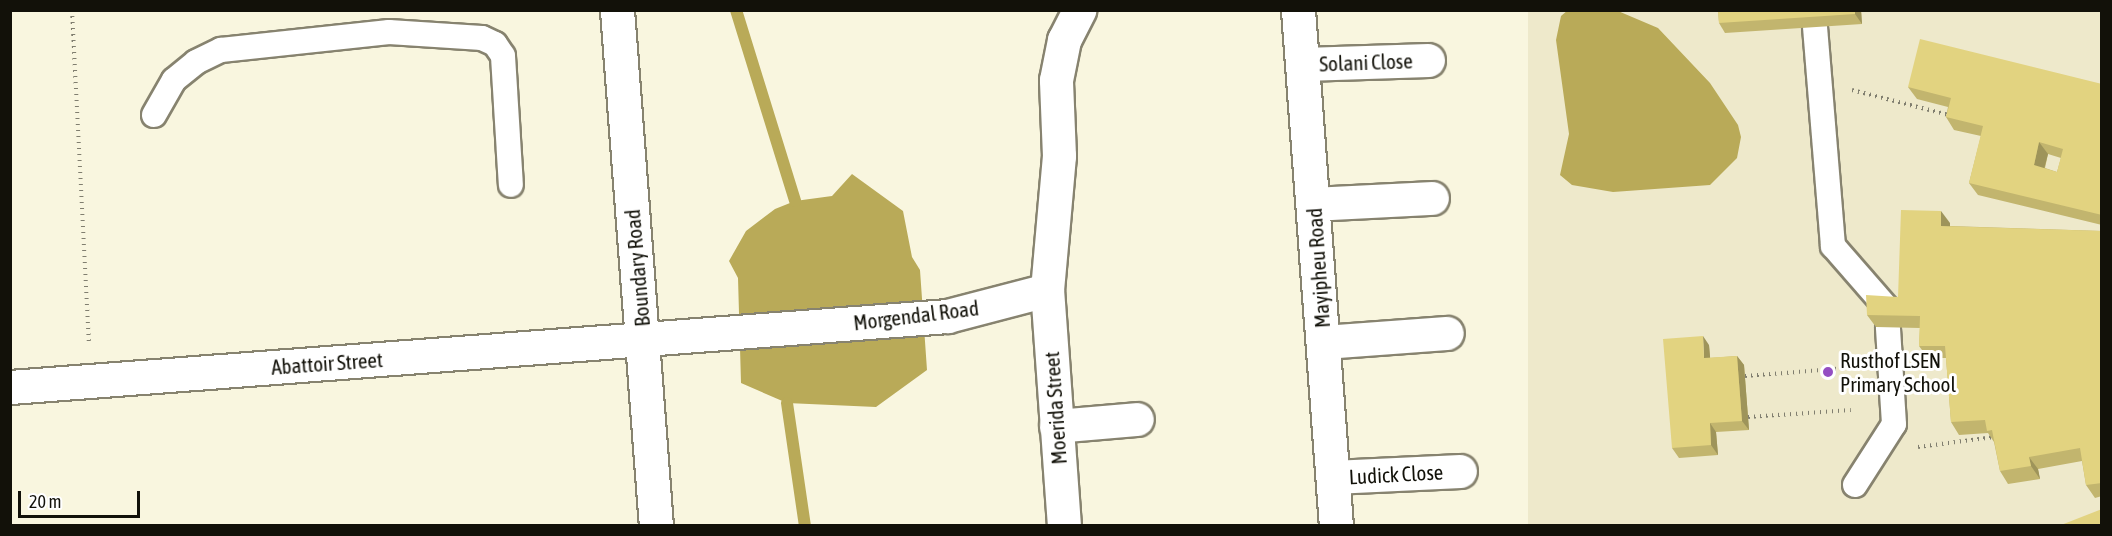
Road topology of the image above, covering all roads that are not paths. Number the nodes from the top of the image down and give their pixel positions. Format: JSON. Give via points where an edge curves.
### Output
{"nodes":[{"id":1,"x":618,"y":10,"type":"edge"},
{"id":2,"x":1079,"y":10,"type":"edge"},
{"id":3,"x":1298,"y":10,"type":"edge"},
{"id":4,"x":388,"y":21,"type":"edge"},
{"id":5,"x":1815,"y":27,"type":"edge"},
{"id":6,"x":1428,"y":60,"type":"dead end"},
{"id":7,"x":1304,"y":64,"type":"junction"},
{"id":8,"x":154,"y":115,"type":"dead end"},
{"id":9,"x":511,"y":185,"type":"dead end"},
{"id":10,"x":1432,"y":198,"type":"dead end"},
{"id":11,"x":1313,"y":204,"type":"junction"},
{"id":12,"x":1047,"y":290,"type":"junction"},
{"id":13,"x":1447,"y":333,"type":"dead end"},
{"id":14,"x":643,"y":339,"type":"junction"},
{"id":15,"x":1323,"y":342,"type":"junction"},
{"id":16,"x":10,"y":387,"type":"edge"},
{"id":17,"x":1137,"y":419,"type":"dead end"},
{"id":18,"x":1056,"y":426,"type":"junction"},
{"id":19,"x":1460,"y":471,"type":"dead end"},
{"id":20,"x":1333,"y":477,"type":"junction"},
{"id":21,"x":1855,"y":485,"type":"dead end"},
{"id":22,"x":656,"y":525,"type":"edge"},
{"id":23,"x":1064,"y":525,"type":"edge"},
{"id":24,"x":1336,"y":525,"type":"edge"}],
"edges":[{"from":1,"to":14,"type":"street","name":"Boundary Road"},
{"from":2,"to":12,"type":"street","via":[[1064,39],[1056,80],[1059,156]]},
{"from":3,"to":7,"type":"street","name":"Mayipheu Road"},
{"from":4,"to":8,"type":"lane","via":[[220,50],[174,80]]},
{"from":4,"to":9,"type":"lane","via":[[495,44],[503,56]]},
{"from":5,"to":21,"type":"lane","via":[[1833,246],[1888,318],[1896,414],[1892,433]]},
{"from":6,"to":7,"type":"street","name":"Solani Close"},
{"from":7,"to":11,"type":"street","name":"Mayipheu Road"},
{"from":10,"to":11,"type":"street"},
{"from":11,"to":15,"type":"street","name":"Mayipheu Road"},
{"from":12,"to":14,"type":"street","name":"Morgendal Road","via":[[933,316]]},
{"from":12,"to":18,"type":"street","name":"Moerida Street"},
{"from":13,"to":15,"type":"street"},
{"from":14,"to":16,"type":"street","name":"Abattoir Street"},
{"from":14,"to":22,"type":"street","name":"Boundary Road"},
{"from":15,"to":20,"type":"street","name":"Mayipheu Road"},
{"from":17,"to":18,"type":"street"},
{"from":18,"to":23,"type":"street","name":"Moerida Street"},
{"from":19,"to":20,"type":"street","name":"Ludick Close"},
{"from":20,"to":24,"type":"street","name":"Mayipheu Road"}]}
